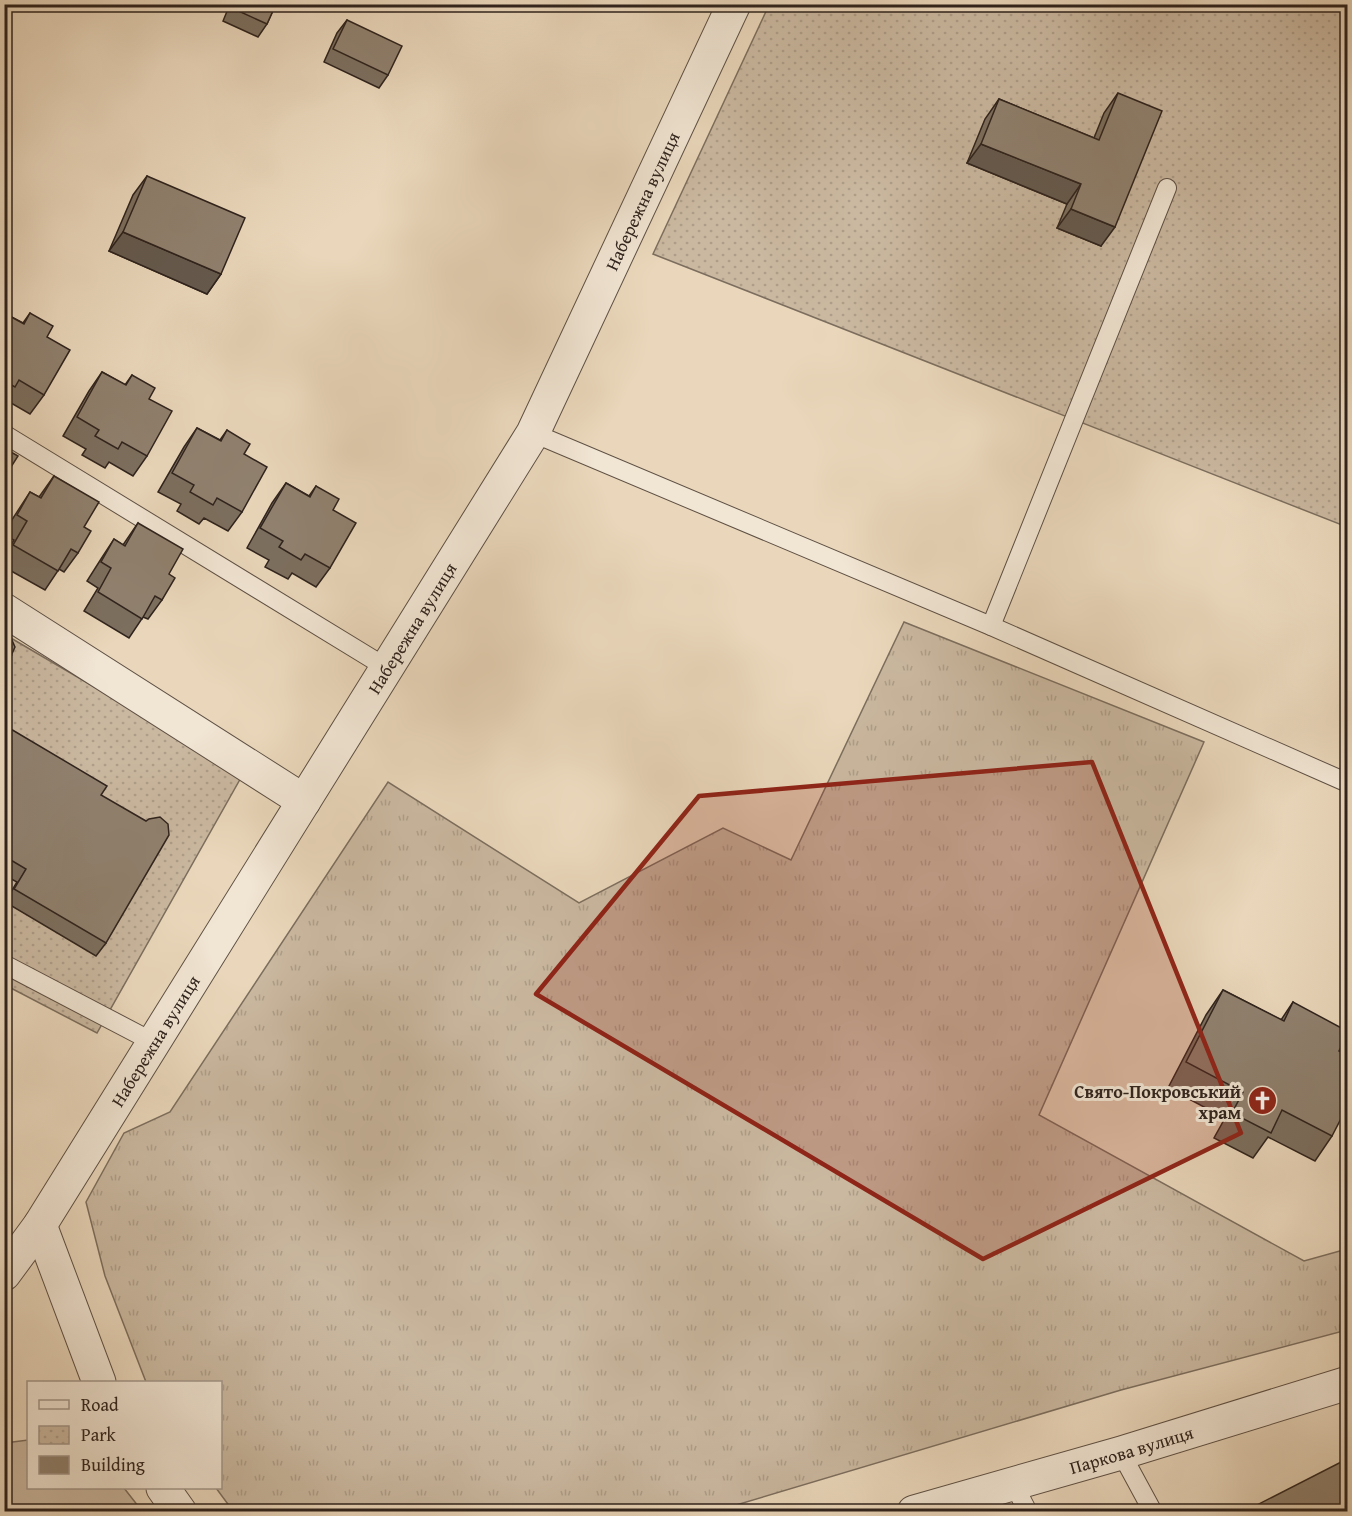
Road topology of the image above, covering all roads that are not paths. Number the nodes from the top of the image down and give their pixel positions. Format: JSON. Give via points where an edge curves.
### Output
{"nodes":[{"id":1,"x":734,"y":4,"type":"edge"},
{"id":2,"x":1167,"y":188,"type":"dead end"},
{"id":3,"x":533,"y":433,"type":"junction"},
{"id":4,"x":4,"y":434,"type":"edge"},
{"id":5,"x":4,"y":610,"type":"edge"},
{"id":6,"x":991,"y":626,"type":"junction"},
{"id":7,"x":387,"y":668,"type":"junction"},
{"id":8,"x":1347,"y":783,"type":"edge"},
{"id":9,"x":304,"y":801,"type":"junction"},
{"id":10,"x":4,"y":964,"type":"edge"},
{"id":11,"x":153,"y":1042,"type":"junction"},
{"id":12,"x":40,"y":1225,"type":"junction"},
{"id":13,"x":4,"y":1274,"type":"edge"},
{"id":14,"x":98,"y":1381,"type":"edge"},
{"id":15,"x":1347,"y":1383,"type":"edge"},
{"id":16,"x":1121,"y":1453,"type":"junction"},
{"id":17,"x":1013,"y":1483,"type":"junction"},
{"id":18,"x":164,"y":1489,"type":"edge"},
{"id":19,"x":180,"y":1512,"type":"edge"},
{"id":20,"x":914,"y":1512,"type":"edge"},
{"id":21,"x":1028,"y":1512,"type":"edge"},
{"id":22,"x":1153,"y":1512,"type":"edge"}],
"edges":[{"from":1,"to":3,"type":"street","name":"Набережна вулиця"},
{"from":2,"to":6,"type":"lane"},
{"from":3,"to":6,"type":"lane"},
{"from":3,"to":7,"type":"street","name":"Набережна вулиця"},
{"from":4,"to":7,"type":"lane"},
{"from":5,"to":9,"type":"street"},
{"from":6,"to":8,"type":"lane"},
{"from":7,"to":9,"type":"street","name":"Набережна вулиця"},
{"from":9,"to":11,"type":"street","name":"Набережна вулиця"},
{"from":10,"to":11,"type":"lane"},
{"from":11,"to":12,"type":"street","name":"Набережна вулиця"},
{"from":12,"to":13,"type":"street","name":"Набережна вулиця"},
{"from":12,"to":14,"type":"street"},
{"from":15,"to":16,"type":"street","name":"Паркова вулиця"},
{"from":16,"to":17,"type":"street","name":"Паркова вулиця"},
{"from":16,"to":22,"type":"lane"},
{"from":17,"to":20,"type":"street","name":"Паркова вулиця"},
{"from":17,"to":21,"type":"lane"},
{"from":18,"to":19,"type":"street"}]}
